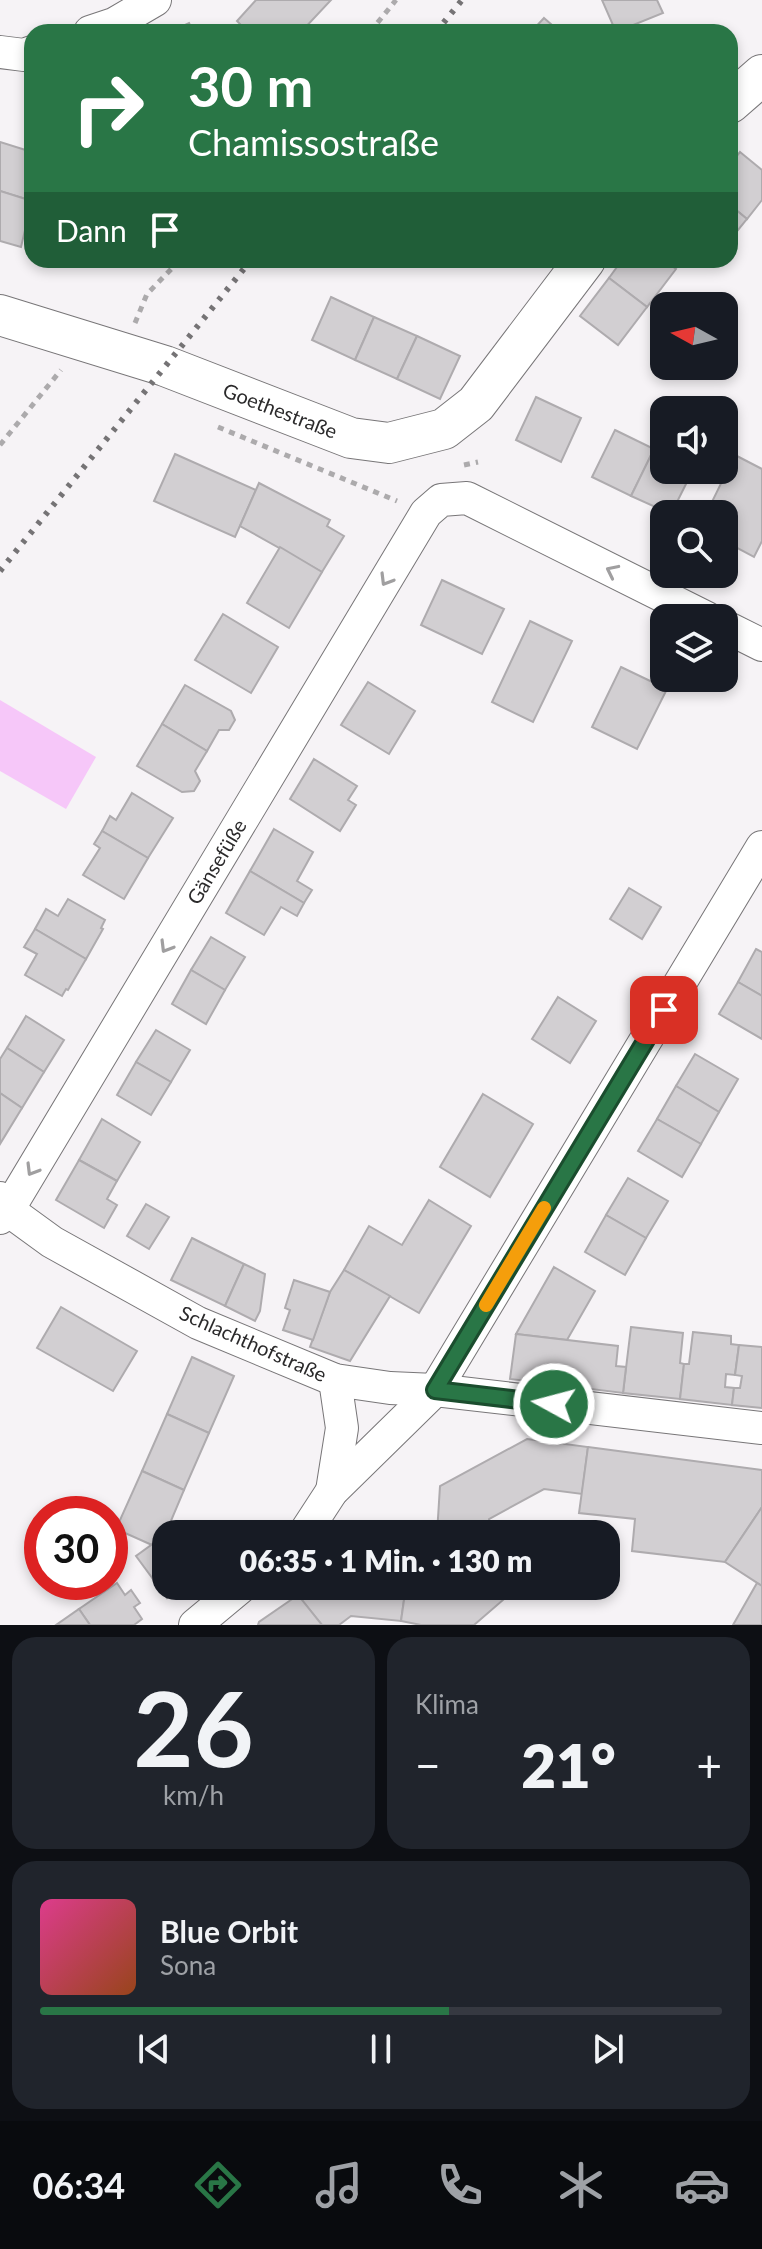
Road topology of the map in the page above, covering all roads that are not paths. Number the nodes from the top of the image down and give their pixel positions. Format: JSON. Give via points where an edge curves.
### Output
{"nodes":[{"id":1,"x":155,"y":0,"type":"edge"},
{"id":2,"x":114,"y":24,"type":"edge"},
{"id":3,"x":0,"y":52,"type":"edge"},
{"id":4,"x":24,"y":55,"type":"edge"},
{"id":5,"x":762,"y":75,"type":"edge"},
{"id":6,"x":738,"y":96,"type":"edge"},
{"id":7,"x":579,"y":268,"type":"edge"},
{"id":8,"x":0,"y":315,"type":"edge"},
{"id":9,"x":679,"y":604,"type":"edge"},
{"id":10,"x":738,"y":633,"type":"edge"},
{"id":11,"x":762,"y":645,"type":"edge"},
{"id":12,"x":762,"y":847,"type":"edge"},
{"id":13,"x":3,"y":1209,"type":"edge"},
{"id":14,"x":335,"y":1380,"type":"junction"},
{"id":15,"x":435,"y":1390,"type":"junction"},
{"id":16,"x":762,"y":1428,"type":"edge"},
{"id":17,"x":332,"y":1491,"type":"junction"},
{"id":18,"x":313,"y":1520,"type":"edge"},
{"id":19,"x":225,"y":1600,"type":"edge"},
{"id":20,"x":195,"y":1625,"type":"edge"}],
"edges":[{"from":1,"to":2,"type":"street"},
{"from":3,"to":4,"type":"street"},
{"from":5,"to":6,"type":"main road"},
{"from":7,"to":8,"type":"main road","name":"Goethestraße","via":[[476,404],[444,429],[389,443],[351,438],[165,366]]},
{"from":9,"to":13,"type":"street","name":"Gänsefüße","one_way":true,"via":[[467,498],[441,500],[426,513]]},
{"from":10,"to":11,"type":"street"},
{"from":12,"to":15,"type":"street"},
{"from":13,"to":14,"type":"street","name":"Schlachthofstraße","via":[[198,1323]]},
{"from":14,"to":15,"type":"street","name":"Schlachthofstraße"},
{"from":14,"to":17,"type":"street","via":[[342,1428]]},
{"from":15,"to":16,"type":"street","name":"Schlachthofstraße"},
{"from":15,"to":17,"type":"street"},
{"from":17,"to":18,"type":"street"},
{"from":19,"to":20,"type":"street"}]}
